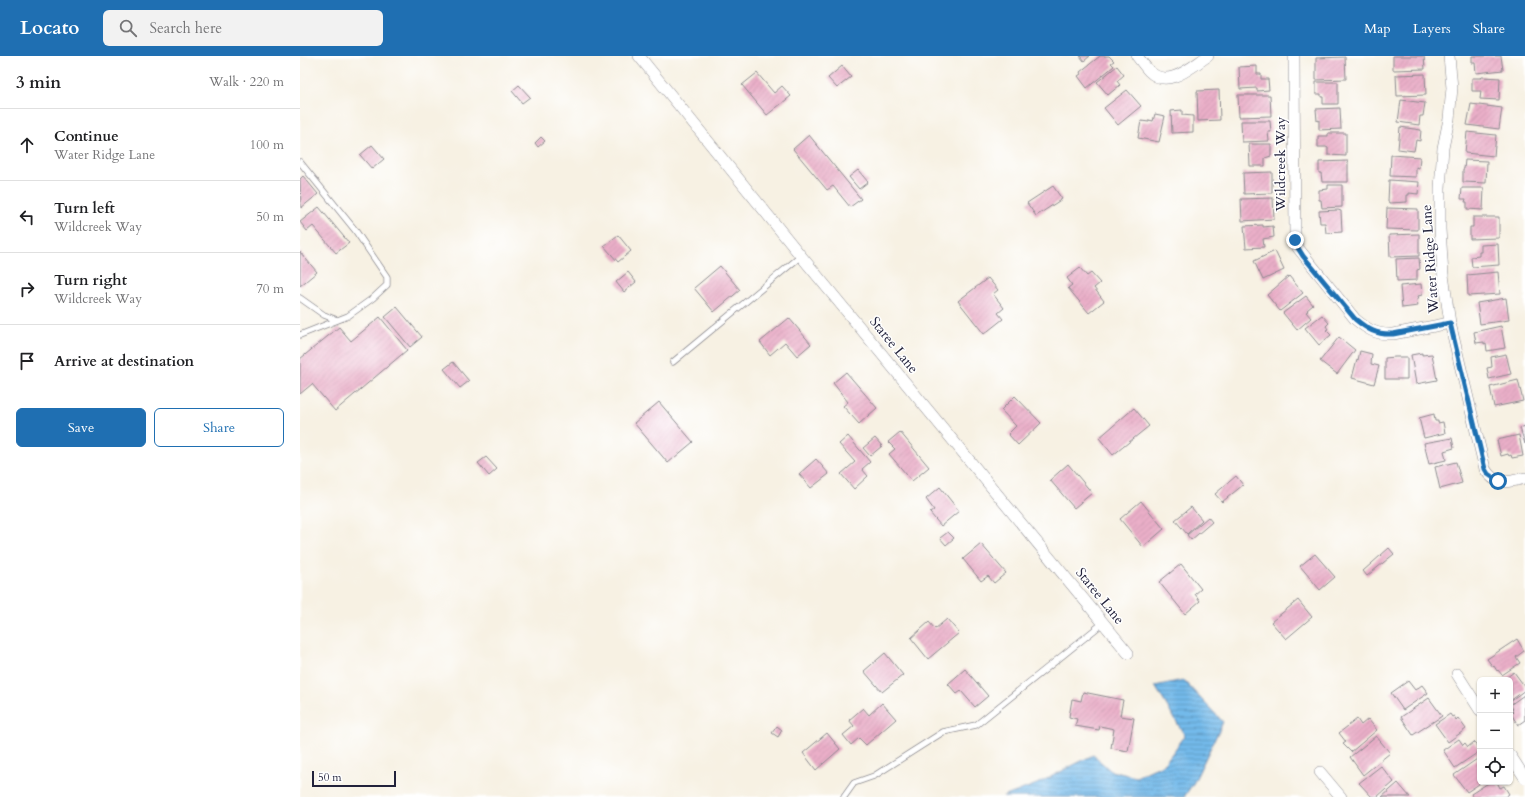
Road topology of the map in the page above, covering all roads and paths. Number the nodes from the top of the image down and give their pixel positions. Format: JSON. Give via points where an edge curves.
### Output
{"nodes":[{"id":1,"x":639,"y":56,"type":"edge"},
{"id":2,"x":1137,"y":56,"type":"edge"},
{"id":3,"x":1208,"y":56,"type":"edge"},
{"id":4,"x":1294,"y":56,"type":"edge"},
{"id":5,"x":1449,"y":56,"type":"edge"},
{"id":6,"x":300,"y":162,"type":"edge"},
{"id":7,"x":801,"y":256,"type":"junction"},
{"id":8,"x":300,"y":298,"type":"edge"},
{"id":9,"x":337,"y":320,"type":"junction"},
{"id":10,"x":1450,"y":323,"type":"junction"},
{"id":11,"x":300,"y":335,"type":"edge"},
{"id":12,"x":674,"y":362,"type":"dead end"},
{"id":13,"x":1525,"y":478,"type":"edge"},
{"id":14,"x":1103,"y":623,"type":"junction"},
{"id":15,"x":1128,"y":653,"type":"dead end"},
{"id":16,"x":1457,"y":674,"type":"dead end"},
{"id":17,"x":1477,"y":705,"type":"edge"},
{"id":18,"x":1513,"y":760,"type":"edge"},
{"id":19,"x":1320,"y":772,"type":"dead end"},
{"id":20,"x":1525,"y":778,"type":"edge"},
{"id":21,"x":844,"y":797,"type":"edge"},
{"id":22,"x":1341,"y":797,"type":"edge"}],
"edges":[{"from":1,"to":7,"type":"street","name":"Staree Lane"},
{"from":2,"to":3,"type":"street","via":[[1154,75],[1170,78]]},
{"from":4,"to":10,"type":"street","name":"Wildcreek Way","via":[[1295,240],[1298,248],[1355,319],[1374,332],[1393,334]]},
{"from":5,"to":10,"type":"street","name":"Water Ridge Lane","via":[[1452,88],[1443,148],[1440,229]]},
{"from":6,"to":9,"type":"lane","via":[[355,230],[388,277],[387,285],[374,298],[348,316]]},
{"from":7,"to":12,"type":"lane"},
{"from":7,"to":14,"type":"street","name":"Staree Lane"},
{"from":8,"to":9,"type":"lane","via":[[324,315]]},
{"from":9,"to":11,"type":"lane"},
{"from":10,"to":13,"type":"street","name":"Water Ridge Lane","via":[[1485,469],[1493,478],[1503,483]]},
{"from":14,"to":15,"type":"street","name":"Staree Lane"},
{"from":14,"to":21,"type":"lane","via":[[976,725],[943,732],[874,776],[854,783]]},
{"from":16,"to":17,"type":"street"},
{"from":18,"to":20,"type":"street"},
{"from":19,"to":22,"type":"street"}]}
